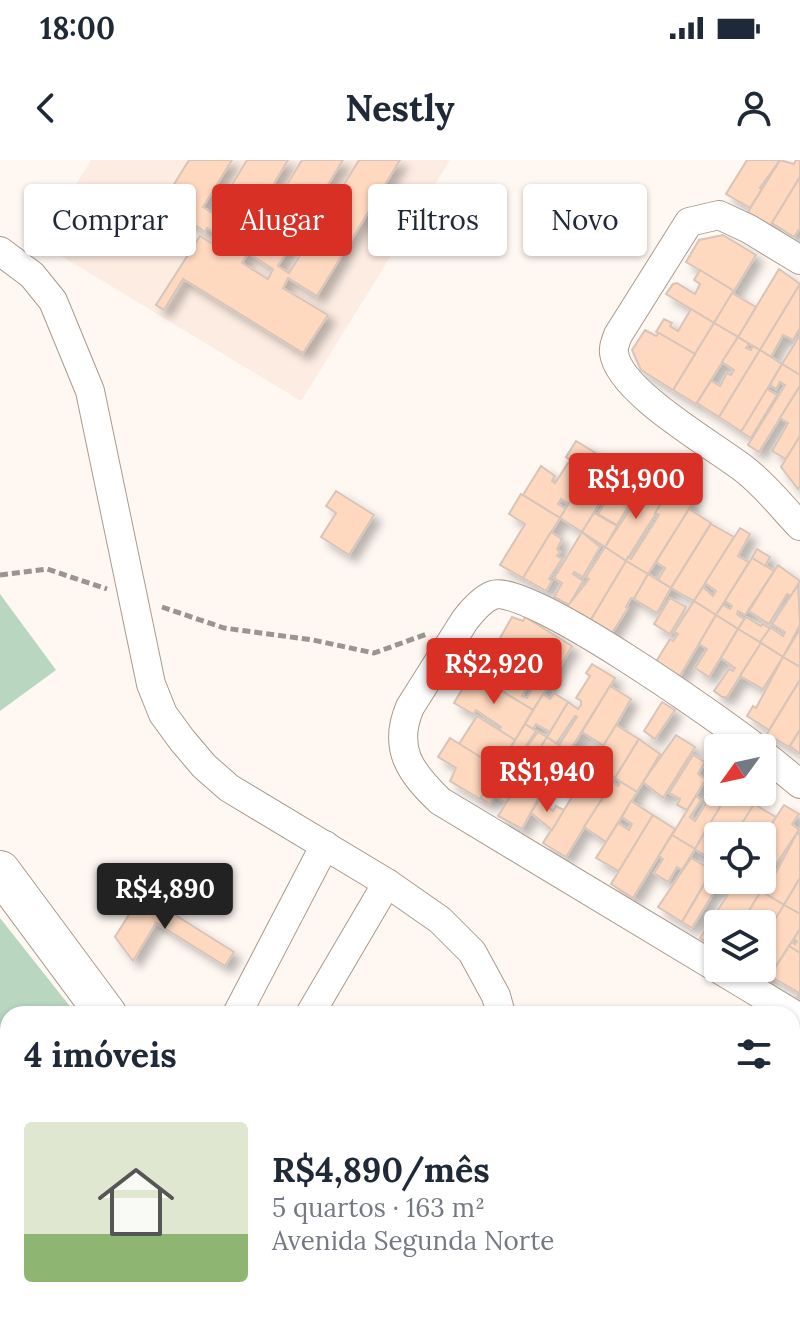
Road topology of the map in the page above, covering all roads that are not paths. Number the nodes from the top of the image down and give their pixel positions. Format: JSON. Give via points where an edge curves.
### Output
{"nodes":[{"id":1,"x":0,"y":251,"type":"edge"},
{"id":2,"x":800,"y":260,"type":"edge"},
{"id":3,"x":800,"y":526,"type":"edge"},
{"id":4,"x":739,"y":734,"type":"edge"},
{"id":5,"x":776,"y":764,"type":"edge"},
{"id":6,"x":800,"y":784,"type":"edge"},
{"id":7,"x":325,"y":845,"type":"junction"},
{"id":8,"x":0,"y":871,"type":"edge"},
{"id":9,"x":387,"y":883,"type":"junction"},
{"id":10,"x":100,"y":1006,"type":"edge"},
{"id":11,"x":241,"y":1006,"type":"edge"},
{"id":12,"x":315,"y":1006,"type":"edge"},
{"id":13,"x":499,"y":1006,"type":"edge"},
{"id":14,"x":780,"y":1006,"type":"edge"}],
"edges":[{"from":1,"to":7,"type":"street","via":[[32,275],[53,301],[90,391],[151,684],[163,714],[204,766],[229,788]]},
{"from":2,"to":3,"type":"street","via":[[719,215],[689,222],[614,346],[625,375],[646,398],[747,471]]},
{"from":4,"to":14,"type":"street","via":[[535,604],[493,595],[465,620],[410,707],[402,742],[415,777],[440,801]]},
{"from":5,"to":6,"type":"street"},
{"from":7,"to":9,"type":"street"},
{"from":7,"to":11,"type":"street"},
{"from":8,"to":10,"type":"main road"},
{"from":9,"to":12,"type":"street"},
{"from":9,"to":13,"type":"street","via":[[440,920],[472,952]]}]}
